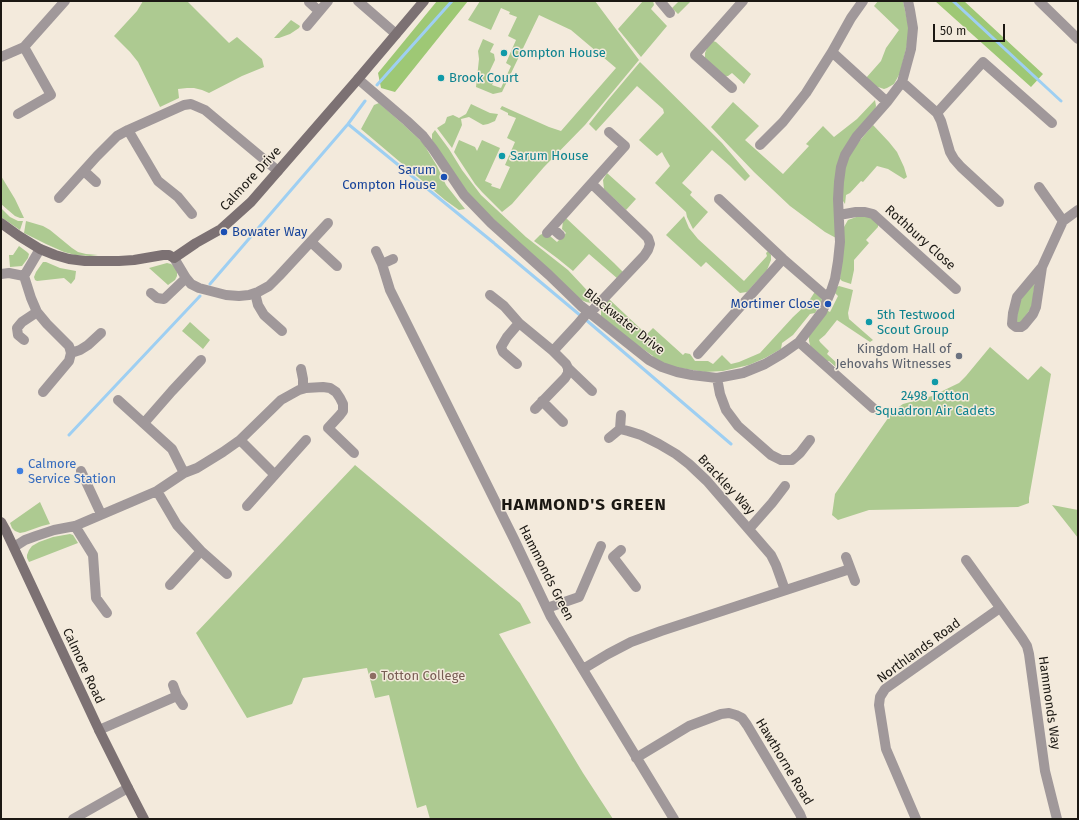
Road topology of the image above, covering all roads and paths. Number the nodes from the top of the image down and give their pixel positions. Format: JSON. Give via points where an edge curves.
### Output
{"nodes":[{"id":1,"x":65,"y":1,"type":"edge"},
{"id":2,"x":328,"y":1,"type":"edge"},
{"id":3,"x":358,"y":1,"type":"edge"},
{"id":4,"x":424,"y":1,"type":"edge"},
{"id":5,"x":660,"y":1,"type":"edge"},
{"id":6,"x":744,"y":1,"type":"edge"},
{"id":7,"x":863,"y":1,"type":"edge"},
{"id":8,"x":908,"y":1,"type":"edge"},
{"id":9,"x":1039,"y":1,"type":"edge"},
{"id":10,"x":309,"y":2,"type":"dead end"},
{"id":11,"x":319,"y":11,"type":"junction"},
{"id":12,"x":670,"y":13,"type":"dead end"},
{"id":13,"x":306,"y":26,"type":"dead end"},
{"id":14,"x":396,"y":34,"type":"junction"},
{"id":15,"x":1078,"y":40,"type":"edge"},
{"id":16,"x":24,"y":47,"type":"junction"},
{"id":17,"x":832,"y":52,"type":"junction"},
{"id":18,"x":1,"y":56,"type":"edge"},
{"id":19,"x":358,"y":79,"type":"junction"},
{"id":20,"x":902,"y":82,"type":"junction"},
{"id":21,"x":732,"y":88,"type":"dead end"},
{"id":22,"x":887,"y":102,"type":"junction"},
{"id":23,"x":936,"y":113,"type":"junction"},
{"id":24,"x":18,"y":114,"type":"dead end"},
{"id":25,"x":1052,"y":123,"type":"dead end"},
{"id":26,"x":128,"y":130,"type":"junction"},
{"id":27,"x":609,"y":132,"type":"dead end"},
{"id":28,"x":760,"y":145,"type":"dead end"},
{"id":29,"x":84,"y":171,"type":"junction"},
{"id":30,"x":278,"y":171,"type":"junction"},
{"id":31,"x":96,"y":182,"type":"dead end"},
{"id":32,"x":592,"y":184,"type":"junction"},
{"id":33,"x":1039,"y":187,"type":"dead end"},
{"id":34,"x":59,"y":198,"type":"dead end"},
{"id":35,"x":719,"y":199,"type":"dead end"},
{"id":36,"x":999,"y":202,"type":"dead end"},
{"id":37,"x":1078,"y":210,"type":"edge"},
{"id":38,"x":192,"y":214,"type":"dead end"},
{"id":39,"x":839,"y":215,"type":"junction"},
{"id":40,"x":1063,"y":221,"type":"junction"},
{"id":41,"x":1,"y":223,"type":"edge"},
{"id":42,"x":328,"y":223,"type":"dead end"},
{"id":43,"x":560,"y":235,"type":"dead end"},
{"id":44,"x":311,"y":242,"type":"junction"},
{"id":45,"x":40,"y":249,"type":"junction"},
{"id":46,"x":376,"y":251,"type":"dead end"},
{"id":47,"x":174,"y":258,"type":"junction"},
{"id":48,"x":393,"y":259,"type":"dead end"},
{"id":49,"x":783,"y":259,"type":"junction"},
{"id":50,"x":382,"y":264,"type":"junction"},
{"id":51,"x":337,"y":266,"type":"dead end"},
{"id":52,"x":1042,"y":267,"type":"junction"},
{"id":53,"x":1,"y":274,"type":"edge"},
{"id":54,"x":24,"y":276,"type":"junction"},
{"id":55,"x":186,"y":278,"type":"junction"},
{"id":56,"x":956,"y":289,"type":"dead end"},
{"id":57,"x":151,"y":293,"type":"dead end"},
{"id":58,"x":255,"y":293,"type":"junction"},
{"id":59,"x":490,"y":295,"type":"dead end"},
{"id":60,"x":828,"y":298,"type":"junction"},
{"id":61,"x":37,"y":312,"type":"junction"},
{"id":62,"x":589,"y":312,"type":"junction"},
{"id":63,"x":519,"y":323,"type":"junction"},
{"id":64,"x":282,"y":331,"type":"dead end"},
{"id":65,"x":101,"y":332,"type":"dead end"},
{"id":66,"x":24,"y":340,"type":"dead end"},
{"id":67,"x":799,"y":342,"type":"junction"},
{"id":68,"x":553,"y":351,"type":"junction"},
{"id":69,"x":71,"y":353,"type":"junction"},
{"id":70,"x":698,"y":354,"type":"dead end"},
{"id":71,"x":201,"y":360,"type":"dead end"},
{"id":72,"x":517,"y":364,"type":"dead end"},
{"id":73,"x":568,"y":368,"type":"junction"},
{"id":74,"x":301,"y":369,"type":"dead end"},
{"id":75,"x":717,"y":378,"type":"junction"},
{"id":76,"x":303,"y":389,"type":"junction"},
{"id":77,"x":592,"y":391,"type":"dead end"},
{"id":78,"x":43,"y":392,"type":"dead end"},
{"id":79,"x":118,"y":400,"type":"dead end"},
{"id":80,"x":542,"y":401,"type":"junction"},
{"id":81,"x":873,"y":408,"type":"dead end"},
{"id":82,"x":534,"y":409,"type":"dead end"},
{"id":83,"x":621,"y":415,"type":"dead end"},
{"id":84,"x":563,"y":422,"type":"dead end"},
{"id":85,"x":144,"y":423,"type":"junction"},
{"id":86,"x":620,"y":429,"type":"junction"},
{"id":87,"x":609,"y":438,"type":"dead end"},
{"id":88,"x":240,"y":440,"type":"junction"},
{"id":89,"x":306,"y":440,"type":"dead end"},
{"id":90,"x":810,"y":440,"type":"dead end"},
{"id":91,"x":354,"y":453,"type":"dead end"},
{"id":92,"x":81,"y":471,"type":"dead end"},
{"id":93,"x":184,"y":473,"type":"junction"},
{"id":94,"x":274,"y":474,"type":"junction"},
{"id":95,"x":785,"y":486,"type":"dead end"},
{"id":96,"x":157,"y":491,"type":"junction"},
{"id":97,"x":246,"y":506,"type":"dead end"},
{"id":98,"x":101,"y":514,"type":"junction"},
{"id":99,"x":1,"y":522,"type":"edge"},
{"id":100,"x":75,"y":526,"type":"junction"},
{"id":101,"x":749,"y":529,"type":"junction"},
{"id":102,"x":601,"y":546,"type":"dead end"},
{"id":103,"x":14,"y":547,"type":"junction"},
{"id":104,"x":621,"y":550,"type":"dead end"},
{"id":105,"x":201,"y":551,"type":"junction"},
{"id":106,"x":846,"y":557,"type":"dead end"},
{"id":107,"x":966,"y":560,"type":"dead end"},
{"id":108,"x":850,"y":569,"type":"junction"},
{"id":109,"x":227,"y":574,"type":"dead end"},
{"id":110,"x":855,"y":581,"type":"dead end"},
{"id":111,"x":170,"y":585,"type":"dead end"},
{"id":112,"x":636,"y":587,"type":"dead end"},
{"id":113,"x":785,"y":590,"type":"junction"},
{"id":114,"x":547,"y":608,"type":"junction"},
{"id":115,"x":1000,"y":608,"type":"junction"},
{"id":116,"x":107,"y":613,"type":"dead end"},
{"id":117,"x":583,"y":669,"type":"junction"},
{"id":118,"x":173,"y":685,"type":"dead end"},
{"id":119,"x":177,"y":696,"type":"junction"},
{"id":120,"x":183,"y":705,"type":"dead end"},
{"id":121,"x":99,"y":730,"type":"junction"},
{"id":122,"x":636,"y":758,"type":"junction"},
{"id":123,"x":128,"y":788,"type":"junction"},
{"id":124,"x":73,"y":819,"type":"edge"},
{"id":125,"x":144,"y":819,"type":"edge"},
{"id":126,"x":674,"y":819,"type":"edge"},
{"id":127,"x":802,"y":819,"type":"edge"},
{"id":128,"x":916,"y":819,"type":"edge"},
{"id":129,"x":1057,"y":819,"type":"edge"}],
"edges":[{"from":1,"to":16,"type":"street"},
{"from":2,"to":11,"type":"street"},
{"from":3,"to":14,"type":"street"},
{"from":4,"to":14,"type":"street","name":"Calmore Drive"},
{"from":5,"to":12,"type":"street"},
{"from":6,"to":21,"type":"street","via":[[695,55]]},
{"from":7,"to":17,"type":"street"},
{"from":8,"to":20,"type":"street","name":"Blackwater Drive","via":[[913,28],[911,48]]},
{"from":9,"to":15,"type":"street"},
{"from":10,"to":11,"type":"street"},
{"from":11,"to":13,"type":"street"},
{"from":14,"to":19,"type":"street","name":"Calmore Drive"},
{"from":16,"to":18,"type":"street"},
{"from":16,"to":24,"type":"street","via":[[51,95]]},
{"from":17,"to":22,"type":"street"},
{"from":17,"to":28,"type":"street","via":[[806,93]]},
{"from":19,"to":30,"type":"street","name":"Calmore Drive"},
{"from":19,"to":62,"type":"street","name":"Blackwater Drive","via":[[423,136],[464,195],[491,223]]},
{"from":20,"to":22,"type":"street","name":"Blackwater Drive"},
{"from":20,"to":23,"type":"street"},
{"from":22,"to":39,"type":"street","name":"Blackwater Drive","via":[[857,136],[846,154],[839,182]]},
{"from":23,"to":25,"type":"street","via":[[983,62]]},
{"from":23,"to":36,"type":"street","via":[[954,159]]},
{"from":26,"to":29,"type":"street","via":[[108,144]]},
{"from":26,"to":30,"type":"street","via":[[191,104],[205,110]]},
{"from":26,"to":38,"type":"street","via":[[158,181],[178,197]]},
{"from":27,"to":32,"type":"street","via":[[625,146]]},
{"from":29,"to":31,"type":"street"},
{"from":29,"to":34,"type":"street"},
{"from":30,"to":47,"type":"street","name":"Calmore Drive","via":[[251,202],[221,229]]},
{"from":32,"to":43,"type":"street","via":[[549,230]]},
{"from":32,"to":62,"type":"street","via":[[648,238],[650,244],[644,256]]},
{"from":33,"to":40,"type":"street"},
{"from":35,"to":49,"type":"street"},
{"from":37,"to":40,"type":"street"},
{"from":39,"to":56,"type":"street","name":"Rothbury Close","via":[[860,212],[873,214]]},
{"from":39,"to":60,"type":"street","name":"Blackwater Drive","via":[[838,261]]},
{"from":40,"to":52,"type":"street"},
{"from":41,"to":45,"type":"street"},
{"from":42,"to":44,"type":"street"},
{"from":44,"to":51,"type":"street"},
{"from":44,"to":58,"type":"street","via":[[269,286]]},
{"from":45,"to":47,"type":"street","via":[[69,259],[86,261],[134,260],[163,254]]},
{"from":45,"to":54,"type":"street"},
{"from":46,"to":50,"type":"street","name":"Hammonds Green"},
{"from":47,"to":55,"type":"street"},
{"from":48,"to":50,"type":"street"},
{"from":49,"to":60,"type":"street"},
{"from":49,"to":70,"type":"street"},
{"from":50,"to":114,"type":"street","name":"Hammonds Green","via":[[390,290]]},
{"from":52,"to":52,"type":"street","via":[[1033,314],[1024,325],[1016,327],[1012,324],[1012,313],[1017,297]]},
{"from":53,"to":54,"type":"street"},
{"from":54,"to":61,"type":"street"},
{"from":55,"to":57,"type":"street","via":[[164,299],[157,298]]},
{"from":55,"to":58,"type":"street","via":[[199,288],[226,295]]},
{"from":58,"to":64,"type":"street","via":[[264,315]]},
{"from":59,"to":63,"type":"street"},
{"from":60,"to":67,"type":"street","name":"Blackwater Drive","via":[[822,312]]},
{"from":61,"to":66,"type":"street","via":[[17,328],[18,335]]},
{"from":61,"to":69,"type":"street","via":[[70,346]]},
{"from":62,"to":68,"type":"street"},
{"from":62,"to":75,"type":"street","name":"Blackwater Drive","via":[[662,368]]},
{"from":63,"to":68,"type":"street"},
{"from":63,"to":72,"type":"street","via":[[501,347]]},
{"from":65,"to":69,"type":"street","via":[[88,345]]},
{"from":67,"to":75,"type":"street","name":"Blackwater Drive","via":[[765,364],[743,373]]},
{"from":67,"to":81,"type":"street"},
{"from":68,"to":73,"type":"street"},
{"from":69,"to":78,"type":"street","via":[[69,361]]},
{"from":71,"to":85,"type":"street"},
{"from":73,"to":77,"type":"street"},
{"from":73,"to":80,"type":"street","via":[[565,378]]},
{"from":74,"to":76,"type":"street"},
{"from":75,"to":90,"type":"street","via":[[726,410],[738,426],[771,455],[781,460],[792,460]]},
{"from":76,"to":88,"type":"street","via":[[281,400]]},
{"from":76,"to":91,"type":"street","via":[[323,387],[336,392],[343,404],[343,411],[328,428]]},
{"from":79,"to":85,"type":"street"},
{"from":80,"to":82,"type":"street"},
{"from":80,"to":84,"type":"street"},
{"from":83,"to":86,"type":"street"},
{"from":85,"to":93,"type":"street","via":[[172,449]]},
{"from":86,"to":87,"type":"street"},
{"from":86,"to":101,"type":"street","name":"Brackley Way","via":[[653,441],[689,464]]},
{"from":88,"to":93,"type":"street","via":[[209,461]]},
{"from":88,"to":94,"type":"street"},
{"from":89,"to":94,"type":"street"},
{"from":92,"to":98,"type":"street"},
{"from":93,"to":96,"type":"street"},
{"from":94,"to":97,"type":"street"},
{"from":95,"to":101,"type":"street"},
{"from":96,"to":98,"type":"street"},
{"from":96,"to":105,"type":"street","via":[[177,525]]},
{"from":98,"to":100,"type":"street"},
{"from":99,"to":103,"type":"street","name":"Calmore Road"},
{"from":100,"to":103,"type":"street","via":[[36,536]]},
{"from":100,"to":116,"type":"street","via":[[93,555],[96,598]]},
{"from":101,"to":113,"type":"street","name":"Brackley Way","via":[[771,556]]},
{"from":102,"to":114,"type":"street","via":[[579,597]]},
{"from":103,"to":121,"type":"street","name":"Calmore Road"},
{"from":104,"to":112,"type":"street","via":[[613,557]]},
{"from":105,"to":109,"type":"street"},
{"from":105,"to":111,"type":"street"},
{"from":106,"to":108,"type":"street"},
{"from":107,"to":115,"type":"street","name":"Hammonds Way"},
{"from":108,"to":110,"type":"street"},
{"from":108,"to":113,"type":"street"},
{"from":113,"to":117,"type":"street","via":[[631,642]]},
{"from":114,"to":117,"type":"street","name":"Hammonds Green"},
{"from":115,"to":128,"type":"street","name":"Northlands Road","via":[[885,689],[880,697],[886,749]]},
{"from":115,"to":129,"type":"street","name":"Hammonds Way","via":[[1027,646],[1045,771]]},
{"from":117,"to":122,"type":"street","name":"Hammonds Green"},
{"from":118,"to":119,"type":"street"},
{"from":119,"to":120,"type":"street"},
{"from":119,"to":121,"type":"street"},
{"from":121,"to":123,"type":"street","name":"Calmore Road"},
{"from":122,"to":126,"type":"street","name":"Hammonds Green"},
{"from":122,"to":127,"type":"street","name":"Hawthorne Road","via":[[689,726],[721,714],[736,715],[747,725]]},
{"from":123,"to":124,"type":"street"},
{"from":123,"to":125,"type":"street","name":"Calmore Road"}]}
